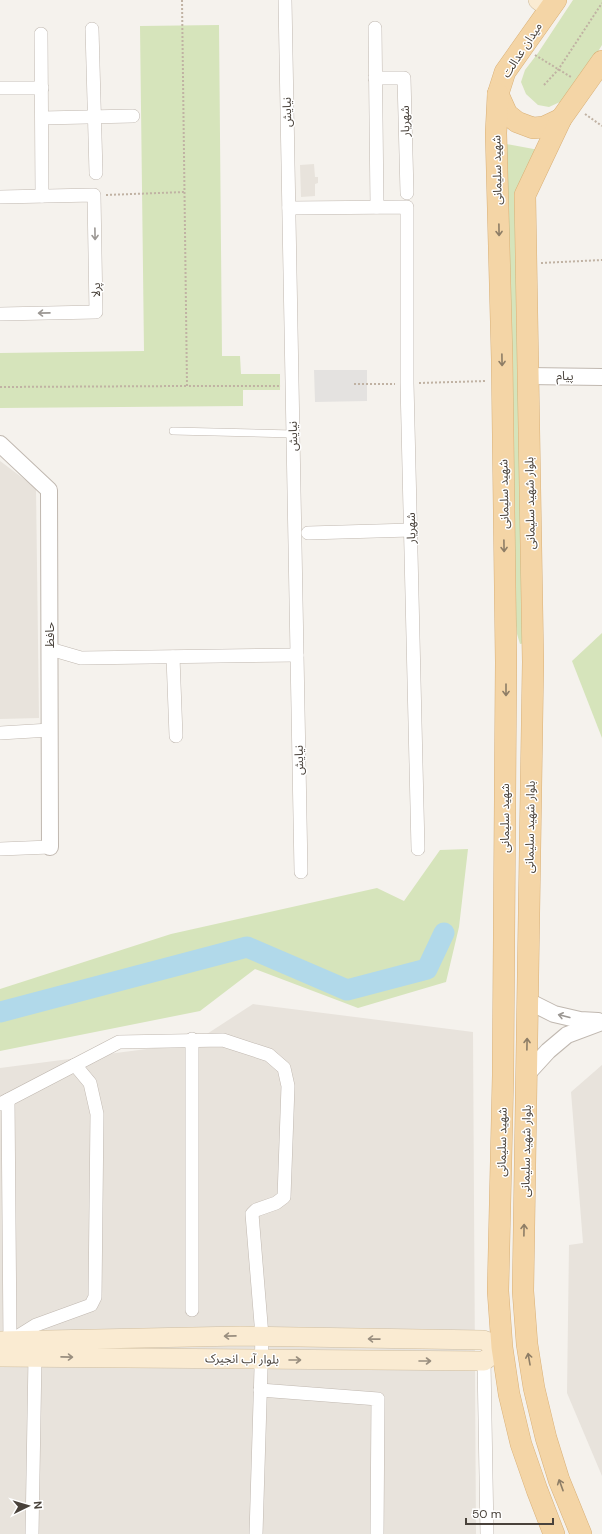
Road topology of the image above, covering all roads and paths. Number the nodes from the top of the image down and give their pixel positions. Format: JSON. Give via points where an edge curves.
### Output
{"nodes":[{"id":1,"x":182,"y":0,"type":"edge"},
{"id":2,"x":285,"y":0,"type":"edge"},
{"id":3,"x":548,"y":3,"type":"edge"},
{"id":4,"x":602,"y":3,"type":"edge"},
{"id":5,"x":375,"y":28,"type":"dead end"},
{"id":6,"x":92,"y":29,"type":"dead end"},
{"id":7,"x":42,"y":34,"type":"dead end"},
{"id":8,"x":523,"y":47,"type":"junction"},
{"id":9,"x":602,"y":61,"type":"edge"},
{"id":10,"x":558,"y":70,"type":"junction"},
{"id":11,"x":375,"y":78,"type":"junction"},
{"id":12,"x":544,"y":85,"type":"dead end"},
{"id":13,"x":0,"y":88,"type":"edge"},
{"id":14,"x":42,"y":88,"type":"junction"},
{"id":15,"x":498,"y":94,"type":"junction"},
{"id":16,"x":566,"y":112,"type":"junction"},
{"id":17,"x":95,"y":116,"type":"junction"},
{"id":18,"x":133,"y":116,"type":"dead end"},
{"id":19,"x":42,"y":118,"type":"junction"},
{"id":20,"x":602,"y":126,"type":"edge"},
{"id":21,"x":96,"y":173,"type":"dead end"},
{"id":22,"x":185,"y":192,"type":"junction"},
{"id":23,"x":407,"y":193,"type":"dead end"},
{"id":24,"x":94,"y":195,"type":"junction"},
{"id":25,"x":42,"y":196,"type":"junction"},
{"id":26,"x":0,"y":197,"type":"edge"},
{"id":27,"x":377,"y":207,"type":"junction"},
{"id":28,"x":289,"y":208,"type":"junction"},
{"id":29,"x":602,"y":260,"type":"edge"},
{"id":30,"x":526,"y":263,"type":"junction"},
{"id":31,"x":0,"y":314,"type":"edge"},
{"id":32,"x":528,"y":376,"type":"junction"},
{"id":33,"x":602,"y":376,"type":"edge"},
{"id":34,"x":502,"y":381,"type":"junction"},
{"id":35,"x":407,"y":383,"type":"junction"},
{"id":36,"x":354,"y":384,"type":"dead end"},
{"id":37,"x":187,"y":386,"type":"junction"},
{"id":38,"x":292,"y":386,"type":"junction"},
{"id":39,"x":0,"y":387,"type":"edge"},
{"id":40,"x":173,"y":431,"type":"dead end"},
{"id":41,"x":293,"y":434,"type":"junction"},
{"id":42,"x":0,"y":444,"type":"edge"},
{"id":43,"x":411,"y":530,"type":"junction"},
{"id":44,"x":308,"y":533,"type":"dead end"},
{"id":45,"x":50,"y":649,"type":"junction"},
{"id":46,"x":297,"y":655,"type":"junction"},
{"id":47,"x":173,"y":657,"type":"junction"},
{"id":48,"x":506,"y":662,"type":"junction"},
{"id":49,"x":533,"y":662,"type":"junction"},
{"id":50,"x":50,"y":730,"type":"junction"},
{"id":51,"x":0,"y":733,"type":"edge"},
{"id":52,"x":176,"y":736,"type":"dead end"},
{"id":53,"x":50,"y":847,"type":"joint"},
{"id":54,"x":0,"y":849,"type":"edge"},
{"id":55,"x":418,"y":849,"type":"dead end"},
{"id":56,"x":301,"y":872,"type":"dead end"},
{"id":57,"x":528,"y":1001,"type":"junction"},
{"id":58,"x":602,"y":1022,"type":"edge"},
{"id":59,"x":192,"y":1039,"type":"junction"},
{"id":60,"x":75,"y":1065,"type":"junction"},
{"id":61,"x":527,"y":1074,"type":"junction"},
{"id":62,"x":4,"y":1102,"type":"edge"},
{"id":63,"x":192,"y":1310,"type":"dead end"},
{"id":64,"x":262,"y":1336,"type":"junction"},
{"id":65,"x":477,"y":1340,"type":"junction"},
{"id":66,"x":5,"y":1341,"type":"edge"},
{"id":67,"x":502,"y":1347,"type":"junction"},
{"id":68,"x":0,"y":1357,"type":"edge"},
{"id":69,"x":35,"y":1357,"type":"junction"},
{"id":70,"x":262,"y":1360,"type":"junction"},
{"id":71,"x":478,"y":1361,"type":"junction"},
{"id":72,"x":260,"y":1390,"type":"junction"},
{"id":73,"x":32,"y":1534,"type":"edge"},
{"id":74,"x":256,"y":1534,"type":"edge"},
{"id":75,"x":377,"y":1534,"type":"edge"},
{"id":76,"x":487,"y":1534,"type":"edge"},
{"id":77,"x":554,"y":1534,"type":"edge"},
{"id":78,"x":581,"y":1534,"type":"edge"}],
"edges":[{"from":1,"to":22,"type":"path"},
{"from":2,"to":28,"type":"street","name":"نیایش"},
{"from":3,"to":8,"type":"main road","name":"میدان عدالت"},
{"from":4,"to":10,"type":"path"},
{"from":5,"to":11,"type":"street"},
{"from":6,"to":17,"type":"street"},
{"from":7,"to":14,"type":"street"},
{"from":8,"to":10,"type":"path"},
{"from":8,"to":15,"type":"main road","name":"میدان عدالت","via":[[505,72]]},
{"from":9,"to":16,"type":"main road"},
{"from":10,"to":12,"type":"path"},
{"from":11,"to":23,"type":"street","name":"شهریار","via":[[404,78]]},
{"from":11,"to":27,"type":"street"},
{"from":13,"to":14,"type":"street"},
{"from":14,"to":19,"type":"street"},
{"from":15,"to":16,"type":"main road","via":[[507,114],[517,122],[533,128],[544,127]]},
{"from":15,"to":34,"type":"main road","name":"شهید سلیمانی","one_way":true,"via":[[496,134]]},
{"from":16,"to":20,"type":"path"},
{"from":16,"to":30,"type":"main road","name":"بلوار شهید سلیمانی","via":[[525,195]]},
{"from":17,"to":18,"type":"street"},
{"from":17,"to":19,"type":"street"},
{"from":17,"to":21,"type":"street"},
{"from":19,"to":25,"type":"street"},
{"from":22,"to":24,"type":"path"},
{"from":22,"to":37,"type":"path"},
{"from":24,"to":25,"type":"street"},
{"from":24,"to":31,"type":"street","name":"پرلا","one_way":true,"via":[[96,312]]},
{"from":25,"to":26,"type":"street"},
{"from":27,"to":28,"type":"street"},
{"from":27,"to":35,"type":"street","name":"شهریار","via":[[406,207]]},
{"from":28,"to":38,"type":"street","name":"نیایش"},
{"from":29,"to":30,"type":"path"},
{"from":30,"to":32,"type":"main road","name":"بلوار شهید سلیمانی"},
{"from":32,"to":33,"type":"street","name":"پیام"},
{"from":32,"to":49,"type":"main road","name":"بلوار شهید سلیمانی"},
{"from":34,"to":35,"type":"path"},
{"from":34,"to":48,"type":"main road","name":"شهید سلیمانی","one_way":true},
{"from":35,"to":36,"type":"path"},
{"from":35,"to":43,"type":"street","name":"شهریار"},
{"from":37,"to":38,"type":"path"},
{"from":37,"to":39,"type":"path"},
{"from":38,"to":41,"type":"street","name":"نیایش"},
{"from":40,"to":41,"type":"lane"},
{"from":41,"to":46,"type":"street","name":"نیایش"},
{"from":42,"to":45,"type":"street","name":"حافظ","via":[[49,490]]},
{"from":43,"to":44,"type":"street"},
{"from":43,"to":55,"type":"street","name":"شهریار"},
{"from":45,"to":47,"type":"street","via":[[81,658]]},
{"from":45,"to":50,"type":"street","name":"حافظ"},
{"from":46,"to":47,"type":"street"},
{"from":46,"to":56,"type":"street","name":"نیایش"},
{"from":47,"to":52,"type":"street"},
{"from":48,"to":49,"type":"main road"},
{"from":48,"to":67,"type":"main road","name":"شهید سلیمانی","one_way":true,"via":[[503,1075],[498,1291]]},
{"from":49,"to":57,"type":"main road","name":"بلوار شهید سلیمانی"},
{"from":50,"to":51,"type":"street"},
{"from":50,"to":53,"type":"street","name":"حافظ"},
{"from":53,"to":54,"type":"street"},
{"from":58,"to":57,"type":"street","one_way":true,"via":[[554,1014]]},
{"from":61,"to":57,"type":"main road","name":"بلوار شهید سلیمانی","one_way":true},
{"from":58,"to":61,"type":"street","via":[[567,1034]]},
{"from":59,"to":60,"type":"street","via":[[119,1042]]},
{"from":59,"to":63,"type":"street"},
{"from":59,"to":64,"type":"street","via":[[223,1040],[269,1055],[284,1068],[288,1086],[284,1196],[276,1203],[252,1214]]},
{"from":60,"to":62,"type":"street"},
{"from":60,"to":66,"type":"street","via":[[90,1083],[97,1114],[95,1297],[91,1305],[36,1325]]},
{"from":78,"to":61,"type":"main road","name":"بلوار شهید سلیمانی","one_way":true,"via":[[559,1480],[546,1438],[527,1344],[524,1291]]},
{"from":62,"to":66,"type":"street"},
{"from":65,"to":64,"type":"main road","name":"بلوار آب انجیرک","one_way":true},
{"from":64,"to":66,"type":"main road","name":"بلوار آب انجیرک","one_way":true},
{"from":64,"to":70,"type":"street"},
{"from":65,"to":67,"type":"main road","name":"بلوار آب انجیرک"},
{"from":65,"to":71,"type":"main road"},
{"from":67,"to":71,"type":"main road"},
{"from":67,"to":77,"type":"main road","name":"شهید سلیمانی","via":[[509,1394],[521,1444]]},
{"from":68,"to":69,"type":"main road","name":"بلوار آب انجیرک"},
{"from":69,"to":70,"type":"main road","name":"بلوار آب انجیرک","one_way":true},
{"from":69,"to":73,"type":"street"},
{"from":70,"to":71,"type":"main road","name":"بلوار آب انجیرک","one_way":true},
{"from":70,"to":72,"type":"street"},
{"from":71,"to":76,"type":"street"},
{"from":72,"to":74,"type":"street"},
{"from":72,"to":75,"type":"street","via":[[378,1399]]}]}
